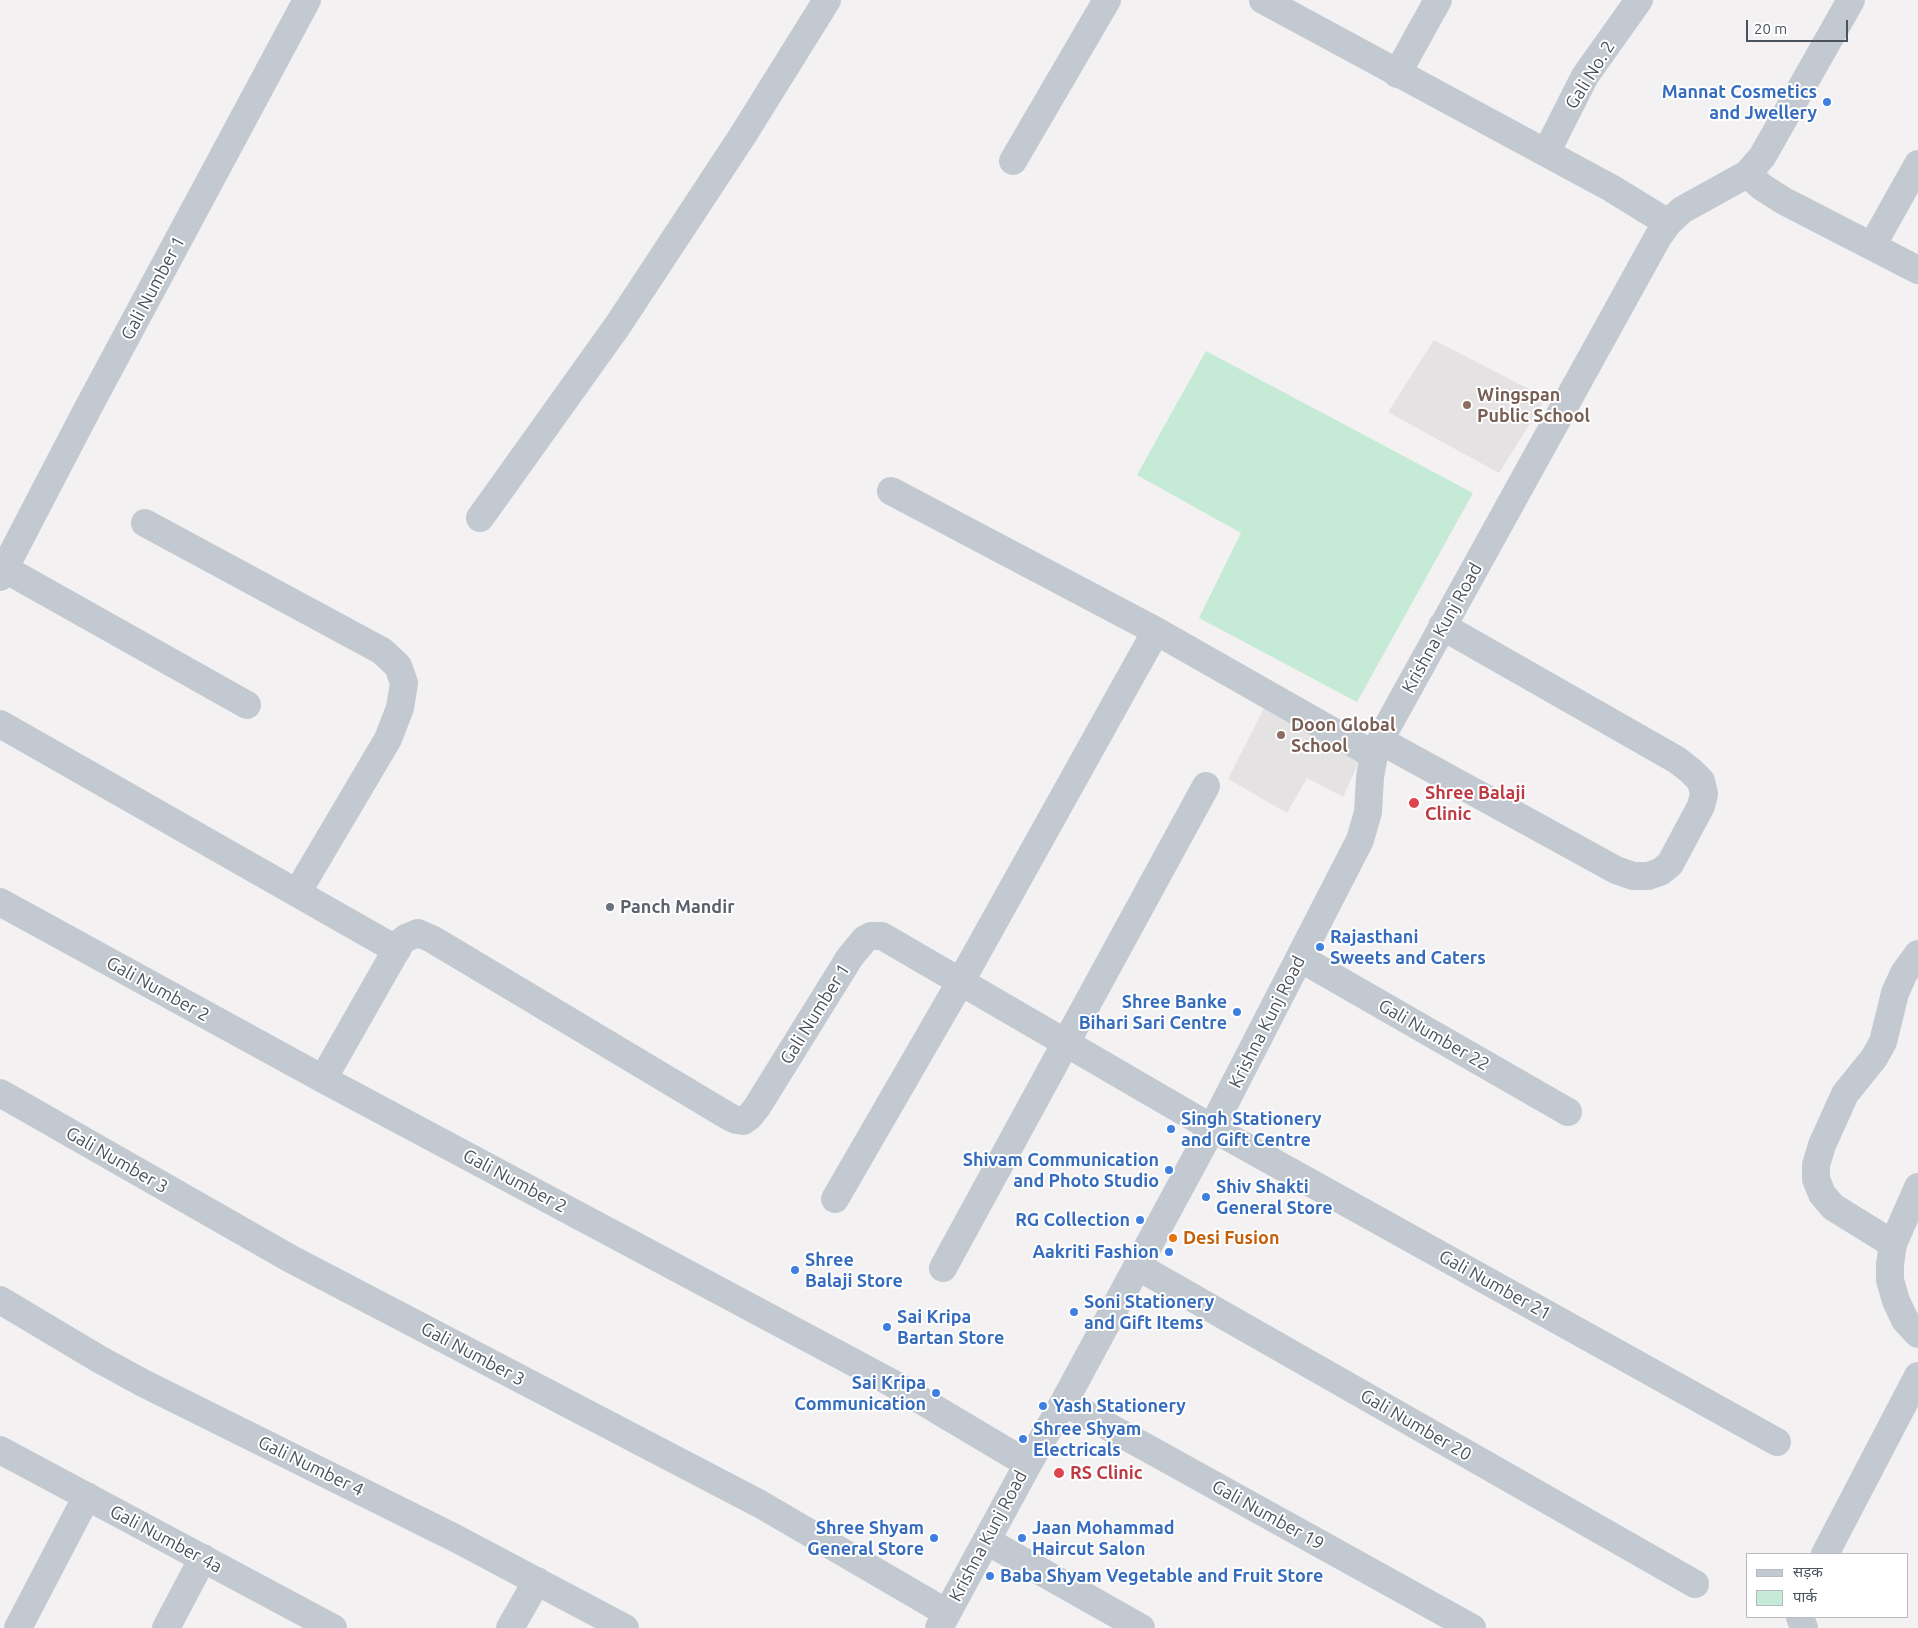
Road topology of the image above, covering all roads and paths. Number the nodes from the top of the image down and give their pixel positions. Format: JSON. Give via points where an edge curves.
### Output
{"nodes":[{"id":1,"x":307,"y":0,"type":"edge"},
{"id":2,"x":827,"y":0,"type":"edge"},
{"id":3,"x":1107,"y":0,"type":"edge"},
{"id":4,"x":1263,"y":0,"type":"edge"},
{"id":5,"x":1438,"y":0,"type":"edge"},
{"id":6,"x":1639,"y":0,"type":"edge"},
{"id":7,"x":1851,"y":0,"type":"edge"},
{"id":8,"x":1397,"y":74,"type":"junction"},
{"id":9,"x":1546,"y":153,"type":"junction"},
{"id":10,"x":1013,"y":161,"type":"dead end"},
{"id":11,"x":1918,"y":164,"type":"edge"},
{"id":12,"x":1747,"y":174,"type":"junction"},
{"id":13,"x":1668,"y":223,"type":"junction"},
{"id":14,"x":1872,"y":246,"type":"junction"},
{"id":15,"x":1918,"y":270,"type":"edge"},
{"id":16,"x":891,"y":492,"type":"dead end"},
{"id":17,"x":480,"y":518,"type":"dead end"},
{"id":18,"x":145,"y":523,"type":"dead end"},
{"id":19,"x":2,"y":573,"type":"edge"},
{"id":20,"x":1442,"y":626,"type":"junction"},
{"id":21,"x":1156,"y":630,"type":"junction"},
{"id":22,"x":247,"y":705,"type":"dead end"},
{"id":23,"x":0,"y":724,"type":"edge"},
{"id":24,"x":1378,"y":748,"type":"junction"},
{"id":25,"x":1206,"y":786,"type":"dead end"},
{"id":26,"x":297,"y":893,"type":"junction"},
{"id":27,"x":0,"y":902,"type":"edge"},
{"id":28,"x":397,"y":950,"type":"junction"},
{"id":29,"x":1918,"y":954,"type":"edge"},
{"id":30,"x":1300,"y":958,"type":"junction"},
{"id":31,"x":961,"y":981,"type":"junction"},
{"id":32,"x":1065,"y":1042,"type":"junction"},
{"id":33,"x":322,"y":1079,"type":"junction"},
{"id":34,"x":0,"y":1093,"type":"edge"},
{"id":35,"x":1568,"y":1112,"type":"dead end"},
{"id":36,"x":1212,"y":1128,"type":"junction"},
{"id":37,"x":1918,"y":1187,"type":"edge"},
{"id":38,"x":835,"y":1199,"type":"dead end"},
{"id":39,"x":1894,"y":1244,"type":"junction"},
{"id":40,"x":1137,"y":1266,"type":"junction"},
{"id":41,"x":943,"y":1268,"type":"dead end"},
{"id":42,"x":0,"y":1300,"type":"edge"},
{"id":43,"x":1918,"y":1334,"type":"edge"},
{"id":44,"x":1918,"y":1376,"type":"edge"},
{"id":45,"x":1064,"y":1402,"type":"junction"},
{"id":46,"x":1778,"y":1442,"type":"dead end"},
{"id":47,"x":0,"y":1450,"type":"edge"},
{"id":48,"x":1028,"y":1464,"type":"junction"},
{"id":49,"x":87,"y":1496,"type":"junction"},
{"id":50,"x":987,"y":1541,"type":"junction"},
{"id":51,"x":1826,"y":1553,"type":"edge"},
{"id":52,"x":203,"y":1558,"type":"junction"},
{"id":53,"x":537,"y":1581,"type":"junction"},
{"id":54,"x":1695,"y":1584,"type":"dead end"},
{"id":55,"x":943,"y":1620,"type":"edge"},
{"id":56,"x":327,"y":1627,"type":"edge"},
{"id":57,"x":18,"y":1628,"type":"edge"},
{"id":58,"x":166,"y":1628,"type":"edge"},
{"id":59,"x":510,"y":1628,"type":"edge"},
{"id":60,"x":625,"y":1628,"type":"edge"},
{"id":61,"x":1141,"y":1628,"type":"edge"},
{"id":62,"x":1472,"y":1628,"type":"edge"}],
"edges":[{"from":1,"to":19,"type":"street","name":"Gali Number 1"},
{"from":2,"to":17,"type":"street","via":[[618,325]]},
{"from":3,"to":10,"type":"street"},
{"from":4,"to":8,"type":"street"},
{"from":5,"to":8,"type":"street"},
{"from":6,"to":9,"type":"street","name":"Gali No. 2","via":[[1585,76]]},
{"from":7,"to":12,"type":"street","via":[[1762,157]]},
{"from":8,"to":9,"type":"street"},
{"from":9,"to":13,"type":"street"},
{"from":11,"to":14,"type":"street"},
{"from":12,"to":13,"type":"street","name":"Krishna Kunj Road","via":[[1682,210]]},
{"from":12,"to":14,"type":"street","via":[[1784,201]]},
{"from":13,"to":20,"type":"street","name":"Krishna Kunj Road"},
{"from":14,"to":15,"type":"street"},
{"from":16,"to":21,"type":"street"},
{"from":18,"to":26,"type":"street","via":[[382,651],[398,666],[404,683],[400,708],[388,739]]},
{"from":19,"to":22,"type":"street"},
{"from":20,"to":24,"type":"street","name":"Krishna Kunj Road"},
{"from":20,"to":24,"type":"street","via":[[1677,760],[1700,781],[1704,794],[1697,814],[1670,864],[1648,876],[1634,876],[1616,870]]},
{"from":21,"to":24,"type":"street"},
{"from":21,"to":31,"type":"street"},
{"from":23,"to":26,"type":"street"},
{"from":24,"to":30,"type":"street","name":"Krishna Kunj Road","via":[[1360,840]]},
{"from":25,"to":32,"type":"street"},
{"from":26,"to":28,"type":"street"},
{"from":27,"to":33,"type":"street","name":"Gali Number 2"},
{"from":28,"to":31,"type":"street","name":"Gali Number 1","via":[[401,942],[411,935],[418,933],[432,939],[728,1116],[743,1121],[757,1107],[850,957],[866,939],[882,936]]},
{"from":28,"to":33,"type":"street"},
{"from":29,"to":39,"type":"street","via":[[1895,993],[1883,1042],[1845,1094],[1816,1164],[1816,1179],[1822,1194],[1833,1206]]},
{"from":30,"to":35,"type":"street","name":"Gali Number 22"},
{"from":30,"to":36,"type":"street","name":"Krishna Kunj Road"},
{"from":31,"to":32,"type":"street","name":"Gali Number 1"},
{"from":31,"to":38,"type":"street"},
{"from":32,"to":36,"type":"street","name":"Gali Number 1"},
{"from":32,"to":41,"type":"street"},
{"from":33,"to":48,"type":"street","name":"Gali Number 2","via":[[892,1383]]},
{"from":34,"to":55,"type":"street","name":"Gali Number 3","via":[[290,1259],[760,1504]]},
{"from":36,"to":40,"type":"street","name":"Krishna Kunj Road"},
{"from":36,"to":46,"type":"street","name":"Gali Number 21"},
{"from":37,"to":39,"type":"street"},
{"from":39,"to":43,"type":"street","via":[[1890,1280],[1905,1320]]},
{"from":40,"to":45,"type":"street","name":"Krishna Kunj Road"},
{"from":40,"to":54,"type":"street","name":"Gali Number 20"},
{"from":42,"to":53,"type":"street","name":"Gali Number 4","via":[[99,1359]]},
{"from":44,"to":51,"type":"street"},
{"from":45,"to":48,"type":"street","name":"Krishna Kunj Road"},
{"from":45,"to":62,"type":"street","name":"Gali Number 19"},
{"from":47,"to":49,"type":"street","name":"Gali Number 4a"},
{"from":48,"to":50,"type":"street","name":"Krishna Kunj Road"},
{"from":49,"to":52,"type":"street","name":"Gali Number 4a"},
{"from":49,"to":57,"type":"street"},
{"from":50,"to":55,"type":"street","name":"Krishna Kunj Road"},
{"from":50,"to":61,"type":"street"},
{"from":52,"to":56,"type":"street","name":"Gali Number 4a"},
{"from":52,"to":58,"type":"street"},
{"from":53,"to":59,"type":"street"},
{"from":53,"to":60,"type":"street","name":"Gali Number 4"}]}
